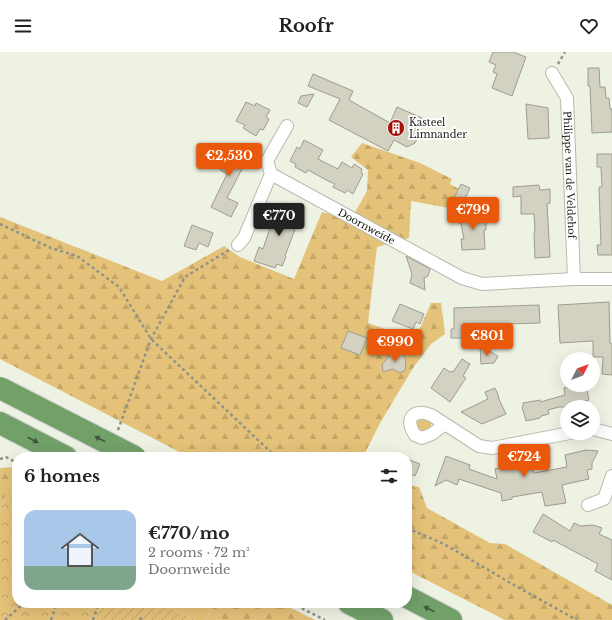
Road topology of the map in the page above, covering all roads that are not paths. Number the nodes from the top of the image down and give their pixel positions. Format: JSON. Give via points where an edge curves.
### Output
{"nodes":[{"id":1,"x":552,"y":73,"type":"dead end"},
{"id":2,"x":287,"y":126,"type":"dead end"},
{"id":3,"x":271,"y":174,"type":"junction"},
{"id":4,"x":238,"y":244,"type":"road end"},
{"id":5,"x":612,"y":279,"type":"edge"},
{"id":6,"x":574,"y":280,"type":"junction"},
{"id":7,"x":0,"y":388,"type":"edge"},
{"id":8,"x":0,"y":423,"type":"edge"},
{"id":9,"x":446,"y":424,"type":"dead end"},
{"id":10,"x":600,"y":431,"type":"edge"},
{"id":11,"x":612,"y":434,"type":"edge"},
{"id":12,"x":560,"y":435,"type":"edge"},
{"id":13,"x":56,"y":452,"type":"edge"},
{"id":14,"x":125,"y":452,"type":"edge"},
{"id":15,"x":612,"y":476,"type":"edge"},
{"id":16,"x":588,"y":505,"type":"dead end"},
{"id":17,"x":412,"y":600,"type":"edge"},
{"id":18,"x":359,"y":608,"type":"edge"},
{"id":19,"x":382,"y":620,"type":"edge"},
{"id":20,"x":451,"y":620,"type":"edge"}],
"edges":[{"from":1,"to":6,"type":"street","name":"Philippe van de Veldehof","via":[[567,98]]},
{"from":2,"to":3,"type":"street","via":[[267,162]]},
{"from":3,"to":4,"type":"street","via":[[244,238]]},
{"from":3,"to":6,"type":"street","name":"Doornweide","via":[[462,278],[482,284]]},
{"from":5,"to":6,"type":"street"},
{"from":14,"to":7,"type":"highway","one_way":true,"bridge":true},
{"from":8,"to":13,"type":"highway","one_way":true},
{"from":9,"to":12,"type":"street","via":[[479,446],[492,448]]},
{"from":10,"to":11,"type":"street"},
{"from":15,"to":16,"type":"street","via":[[604,499]]},
{"from":20,"to":17,"type":"highway","one_way":true},
{"from":18,"to":19,"type":"highway"}]}
